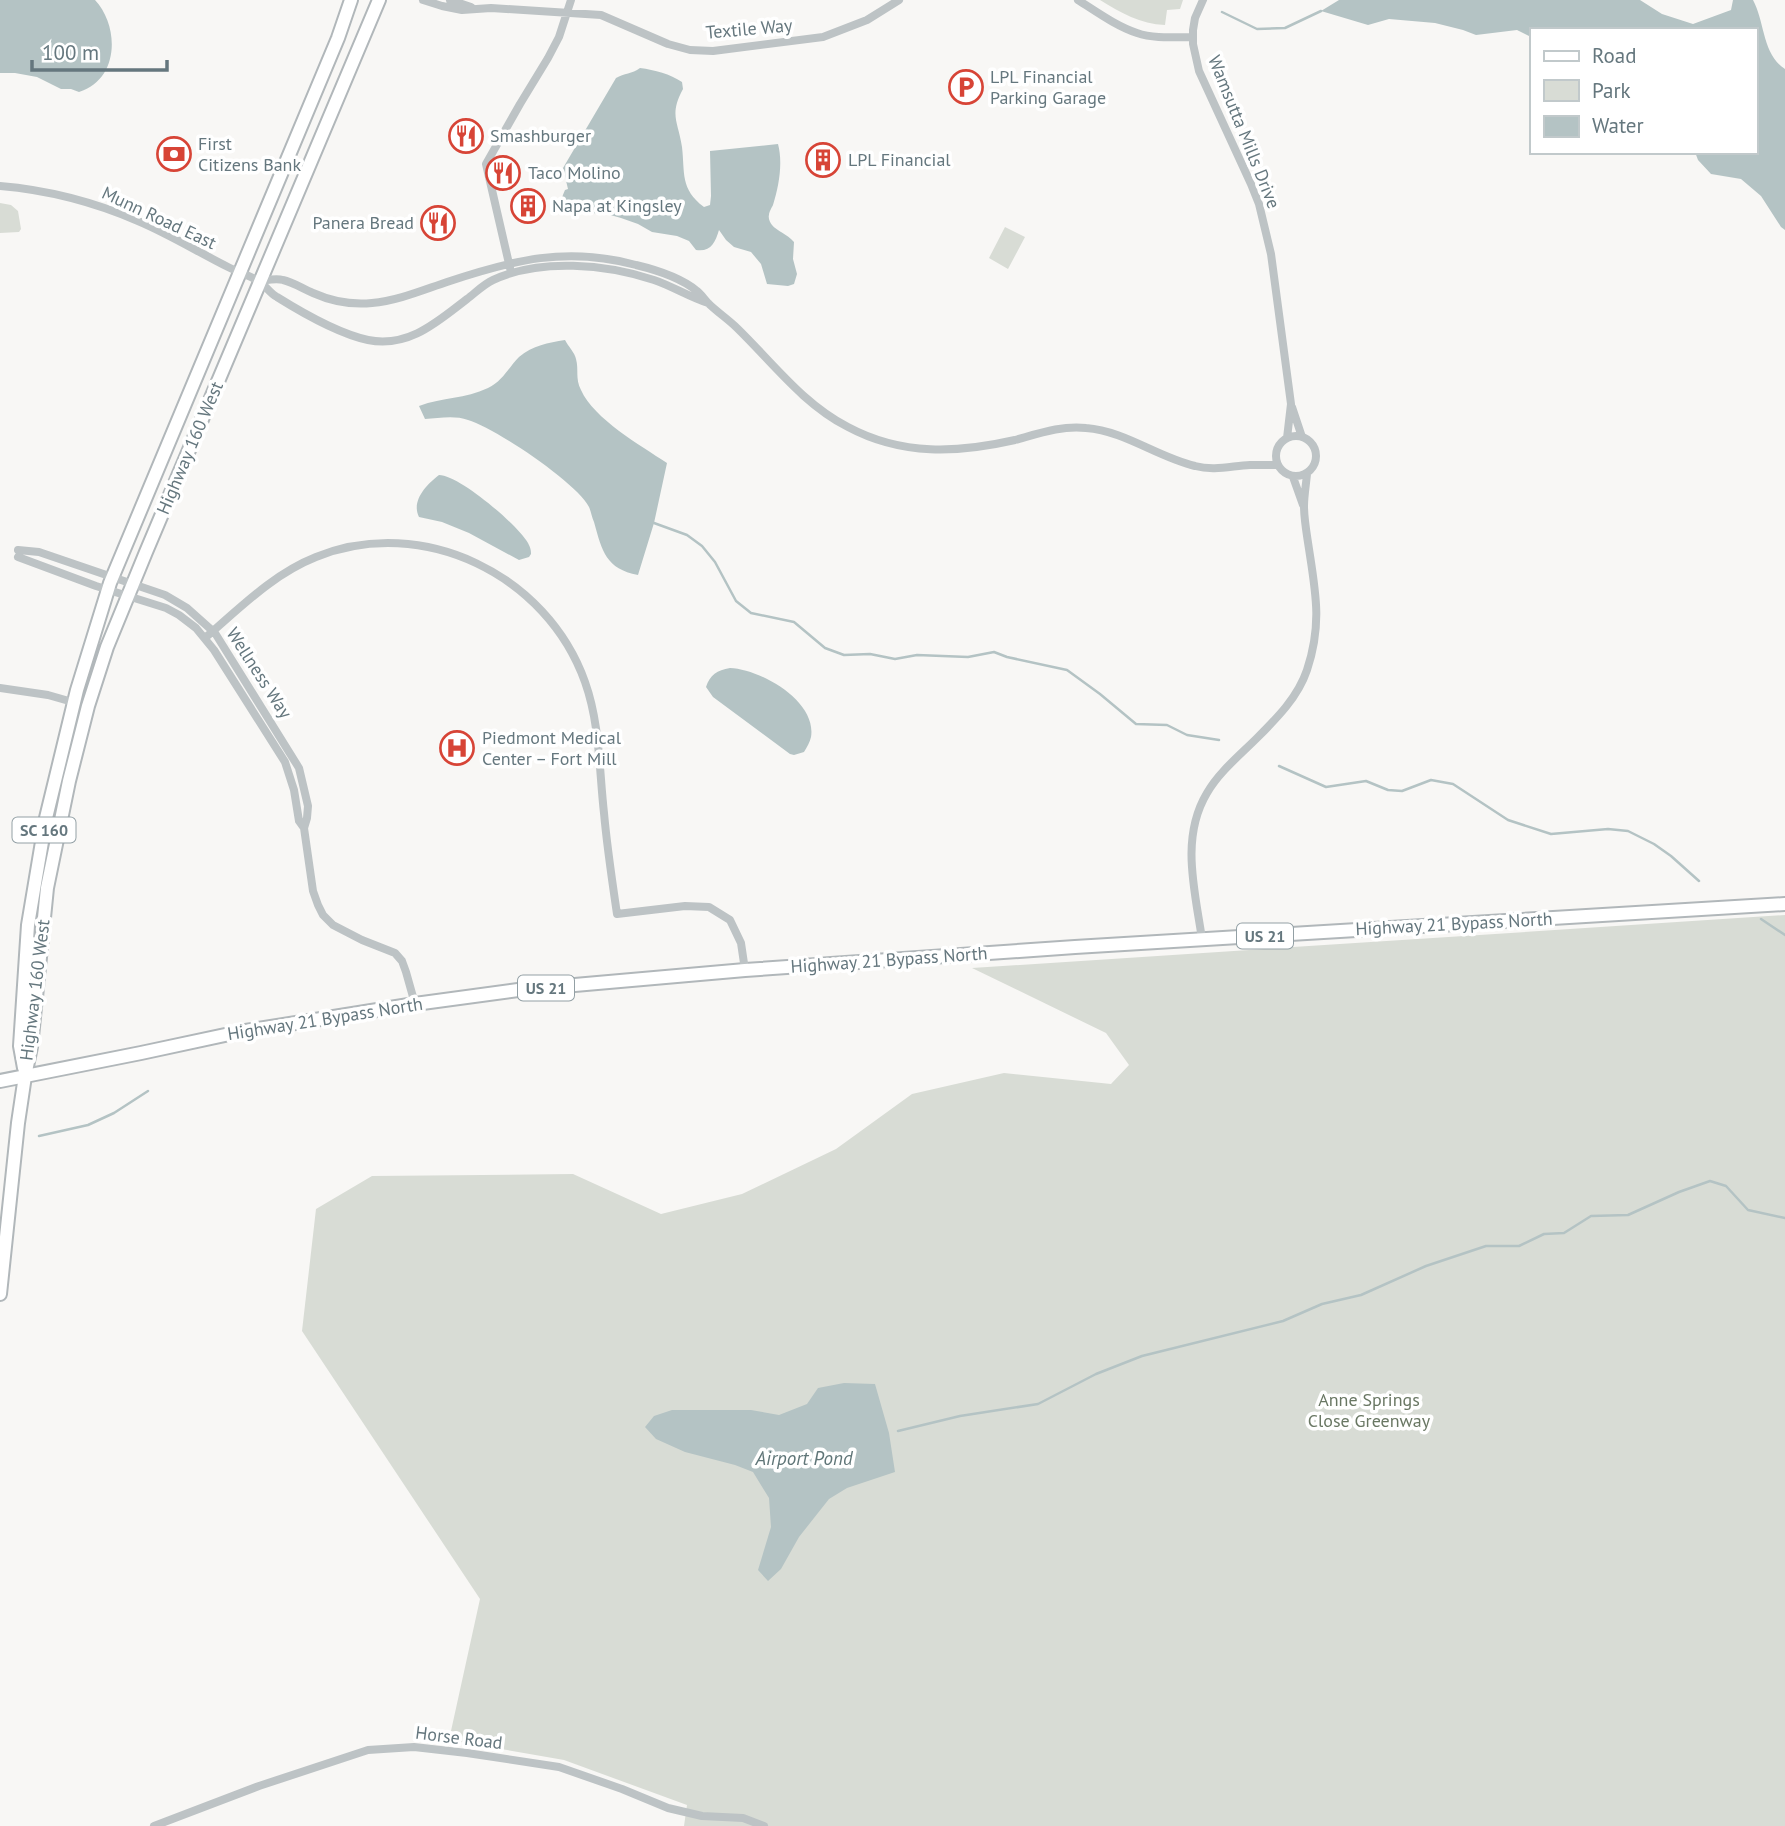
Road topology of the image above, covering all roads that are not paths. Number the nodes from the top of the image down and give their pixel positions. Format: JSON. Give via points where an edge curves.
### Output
{"nodes":[{"id":1,"x":351,"y":0,"type":"edge"},
{"id":2,"x":379,"y":0,"type":"edge"},
{"id":3,"x":423,"y":0,"type":"edge"},
{"id":4,"x":450,"y":0,"type":"edge"},
{"id":5,"x":571,"y":0,"type":"edge"},
{"id":6,"x":899,"y":0,"type":"edge"},
{"id":7,"x":1078,"y":0,"type":"edge"},
{"id":8,"x":1203,"y":0,"type":"edge"},
{"id":9,"x":474,"y":8,"type":"junction"},
{"id":10,"x":567,"y":12,"type":"junction"},
{"id":11,"x":1193,"y":37,"type":"junction"},
{"id":12,"x":0,"y":186,"type":"edge"},
{"id":13,"x":508,"y":264,"type":"junction"},
{"id":14,"x":239,"y":272,"type":"junction"},
{"id":15,"x":511,"y":275,"type":"junction"},
{"id":16,"x":261,"y":281,"type":"junction"},
{"id":17,"x":709,"y":304,"type":"junction"},
{"id":18,"x":1291,"y":404,"type":"junction"},
{"id":19,"x":1302,"y":437,"type":"junction"},
{"id":20,"x":1287,"y":438,"type":"junction"},
{"id":21,"x":1276,"y":455,"type":"junction"},
{"id":22,"x":1247,"y":465,"type":"junction"},
{"id":23,"x":1277,"y":465,"type":"junction"},
{"id":24,"x":1307,"y":474,"type":"junction"},
{"id":25,"x":1293,"y":477,"type":"junction"},
{"id":26,"x":1304,"y":508,"type":"junction"},
{"id":27,"x":121,"y":586,"type":"junction"},
{"id":28,"x":213,"y":631,"type":"junction"},
{"id":29,"x":205,"y":638,"type":"junction"},
{"id":30,"x":0,"y":688,"type":"edge"},
{"id":31,"x":74,"y":702,"type":"junction"},
{"id":32,"x":88,"y":706,"type":"junction"},
{"id":33,"x":283,"y":740,"type":"junction"},
{"id":34,"x":275,"y":746,"type":"junction"},
{"id":35,"x":304,"y":828,"type":"junction"},
{"id":36,"x":1785,"y":904,"type":"edge"},
{"id":37,"x":1202,"y":939,"type":"junction"},
{"id":38,"x":745,"y":970,"type":"junction"},
{"id":39,"x":415,"y":1004,"type":"junction"},
{"id":40,"x":25,"y":1076,"type":"junction"},
{"id":41,"x":0,"y":1081,"type":"edge"},
{"id":42,"x":0,"y":1294,"type":"edge"},
{"id":43,"x":154,"y":1826,"type":"edge"},
{"id":44,"x":764,"y":1826,"type":"edge"}],
"edges":[{"from":1,"to":14,"type":"main road","name":"Highway 160 West","number":"SC 160"},
{"from":2,"to":16,"type":"main road","name":"Highway 160 West","number":"SC 160"},
{"from":3,"to":9,"type":"street","name":"Textile Way","via":[[462,10]]},
{"from":4,"to":9,"type":"street","name":"Textile Way"},
{"from":5,"to":10,"type":"street"},
{"from":6,"to":10,"type":"street","name":"Textile Way","via":[[867,20],[822,37],[713,51],[668,44],[601,15]]},
{"from":7,"to":11,"type":"street","via":[[1138,33]]},
{"from":8,"to":11,"type":"street"},
{"from":9,"to":10,"type":"street","name":"Textile Way"},
{"from":10,"to":13,"type":"street","via":[[548,58],[485,167]]},
{"from":11,"to":18,"type":"street","name":"Wamsutta Mills Drive","via":[[1199,71],[1251,184],[1267,232]]},
{"from":12,"to":14,"type":"street","name":"Munn Road East","via":[[34,189],[97,205]]},
{"from":13,"to":15,"type":"street"},
{"from":13,"to":16,"type":"street","via":[[372,303],[340,302],[281,279]]},
{"from":13,"to":17,"type":"street","via":[[585,255],[619,261],[666,273]]},
{"from":14,"to":16,"type":"street","name":"Munn Road East"},
{"from":14,"to":27,"type":"main road","name":"Highway 160 West","number":"SC 160"},
{"from":15,"to":16,"type":"street","via":[[492,281],[411,338],[381,341],[344,332],[315,318],[273,295]]},
{"from":15,"to":17,"type":"street","via":[[550,267],[599,268],[656,281]]},
{"from":16,"to":27,"type":"main road","name":"Highway 160 West","number":"SC 160"},
{"from":17,"to":22,"type":"street","via":[[800,393],[870,438],[925,450],[969,449],[1085,428],[1120,435],[1195,466]]},
{"from":18,"to":19,"type":"street","name":"Wamsutta Mills Drive"},
{"from":18,"to":20,"type":"street","name":"Wamsutta Mills Drive"},
{"from":19,"to":20,"type":"street"},
{"from":19,"to":24,"type":"street","name":"Wamsutta Mills Drive","via":[[1313,444],[1317,457]]},
{"from":20,"to":21,"type":"street","name":"Wamsutta Mills Drive"},
{"from":21,"to":22,"type":"street"},
{"from":21,"to":23,"type":"street"},
{"from":22,"to":23,"type":"street"},
{"from":23,"to":25,"type":"street"},
{"from":24,"to":25,"type":"street"},
{"from":24,"to":26,"type":"street","name":"Wamsutta Mills Drive"},
{"from":25,"to":26,"type":"street","name":"Wamsutta Mills Drive"},
{"from":26,"to":37,"type":"street","name":"Wamsutta Mills Drive","via":[[1318,609],[1312,654],[1289,704],[1213,785],[1197,816],[1191,859]]},
{"from":27,"to":27,"type":"street","via":[[18,553],[39,552]]},
{"from":27,"to":28,"type":"street","name":"Wellness Way","via":[[153,590]]},
{"from":27,"to":29,"type":"street","name":"Wellness Way","via":[[179,615]]},
{"from":27,"to":31,"type":"main road","name":"Highway 160 West","number":"SC 160"},
{"from":27,"to":32,"type":"main road","name":"Highway 160 West","number":"SC 160"},
{"from":28,"to":29,"type":"street"},
{"from":28,"to":33,"type":"street","name":"Wellness Way"},
{"from":28,"to":38,"type":"street","via":[[274,580],[341,549],[414,545],[467,558],[495,572],[523,591],[554,624],[586,682],[596,730],[617,914],[709,907],[730,920],[741,943]]},
{"from":29,"to":34,"type":"street","name":"Wellness Way"},
{"from":30,"to":31,"type":"street"},
{"from":31,"to":32,"type":"street"},
{"from":31,"to":40,"type":"main road","name":"Highway 160 West","number":"SC 160","via":[[46,818],[28,925],[20,1046]]},
{"from":32,"to":40,"type":"main road","name":"Highway 160 West","number":"SC 160","via":[[47,888]]},
{"from":33,"to":34,"type":"street"},
{"from":33,"to":35,"type":"street","name":"Wellness Way","via":[[301,774],[307,806]]},
{"from":34,"to":35,"type":"street","name":"Wellness Way","via":[[289,770]]},
{"from":35,"to":39,"type":"street","name":"Wellness Way","via":[[313,891],[323,915],[333,925],[395,953],[402,961]]},
{"from":36,"to":37,"type":"main road","name":"Highway 21 Bypass North","number":"US 21"},
{"from":37,"to":38,"type":"main road","name":"Highway 21 Bypass North","number":"US 21"},
{"from":38,"to":39,"type":"main road","name":"Highway 21 Bypass North","number":"US 21"},
{"from":39,"to":40,"type":"main road","name":"Highway 21 Bypass North","number":"US 21","via":[[239,1032]]},
{"from":40,"to":41,"type":"main road","name":"Highway 21 Bypass North","number":"US 21"},
{"from":40,"to":42,"type":"main road","number":"SC 160"},
{"from":43,"to":44,"type":"street","name":"Horse Road","via":[[368,1750],[414,1747],[559,1767],[668,1808],[743,1818]]}]}
